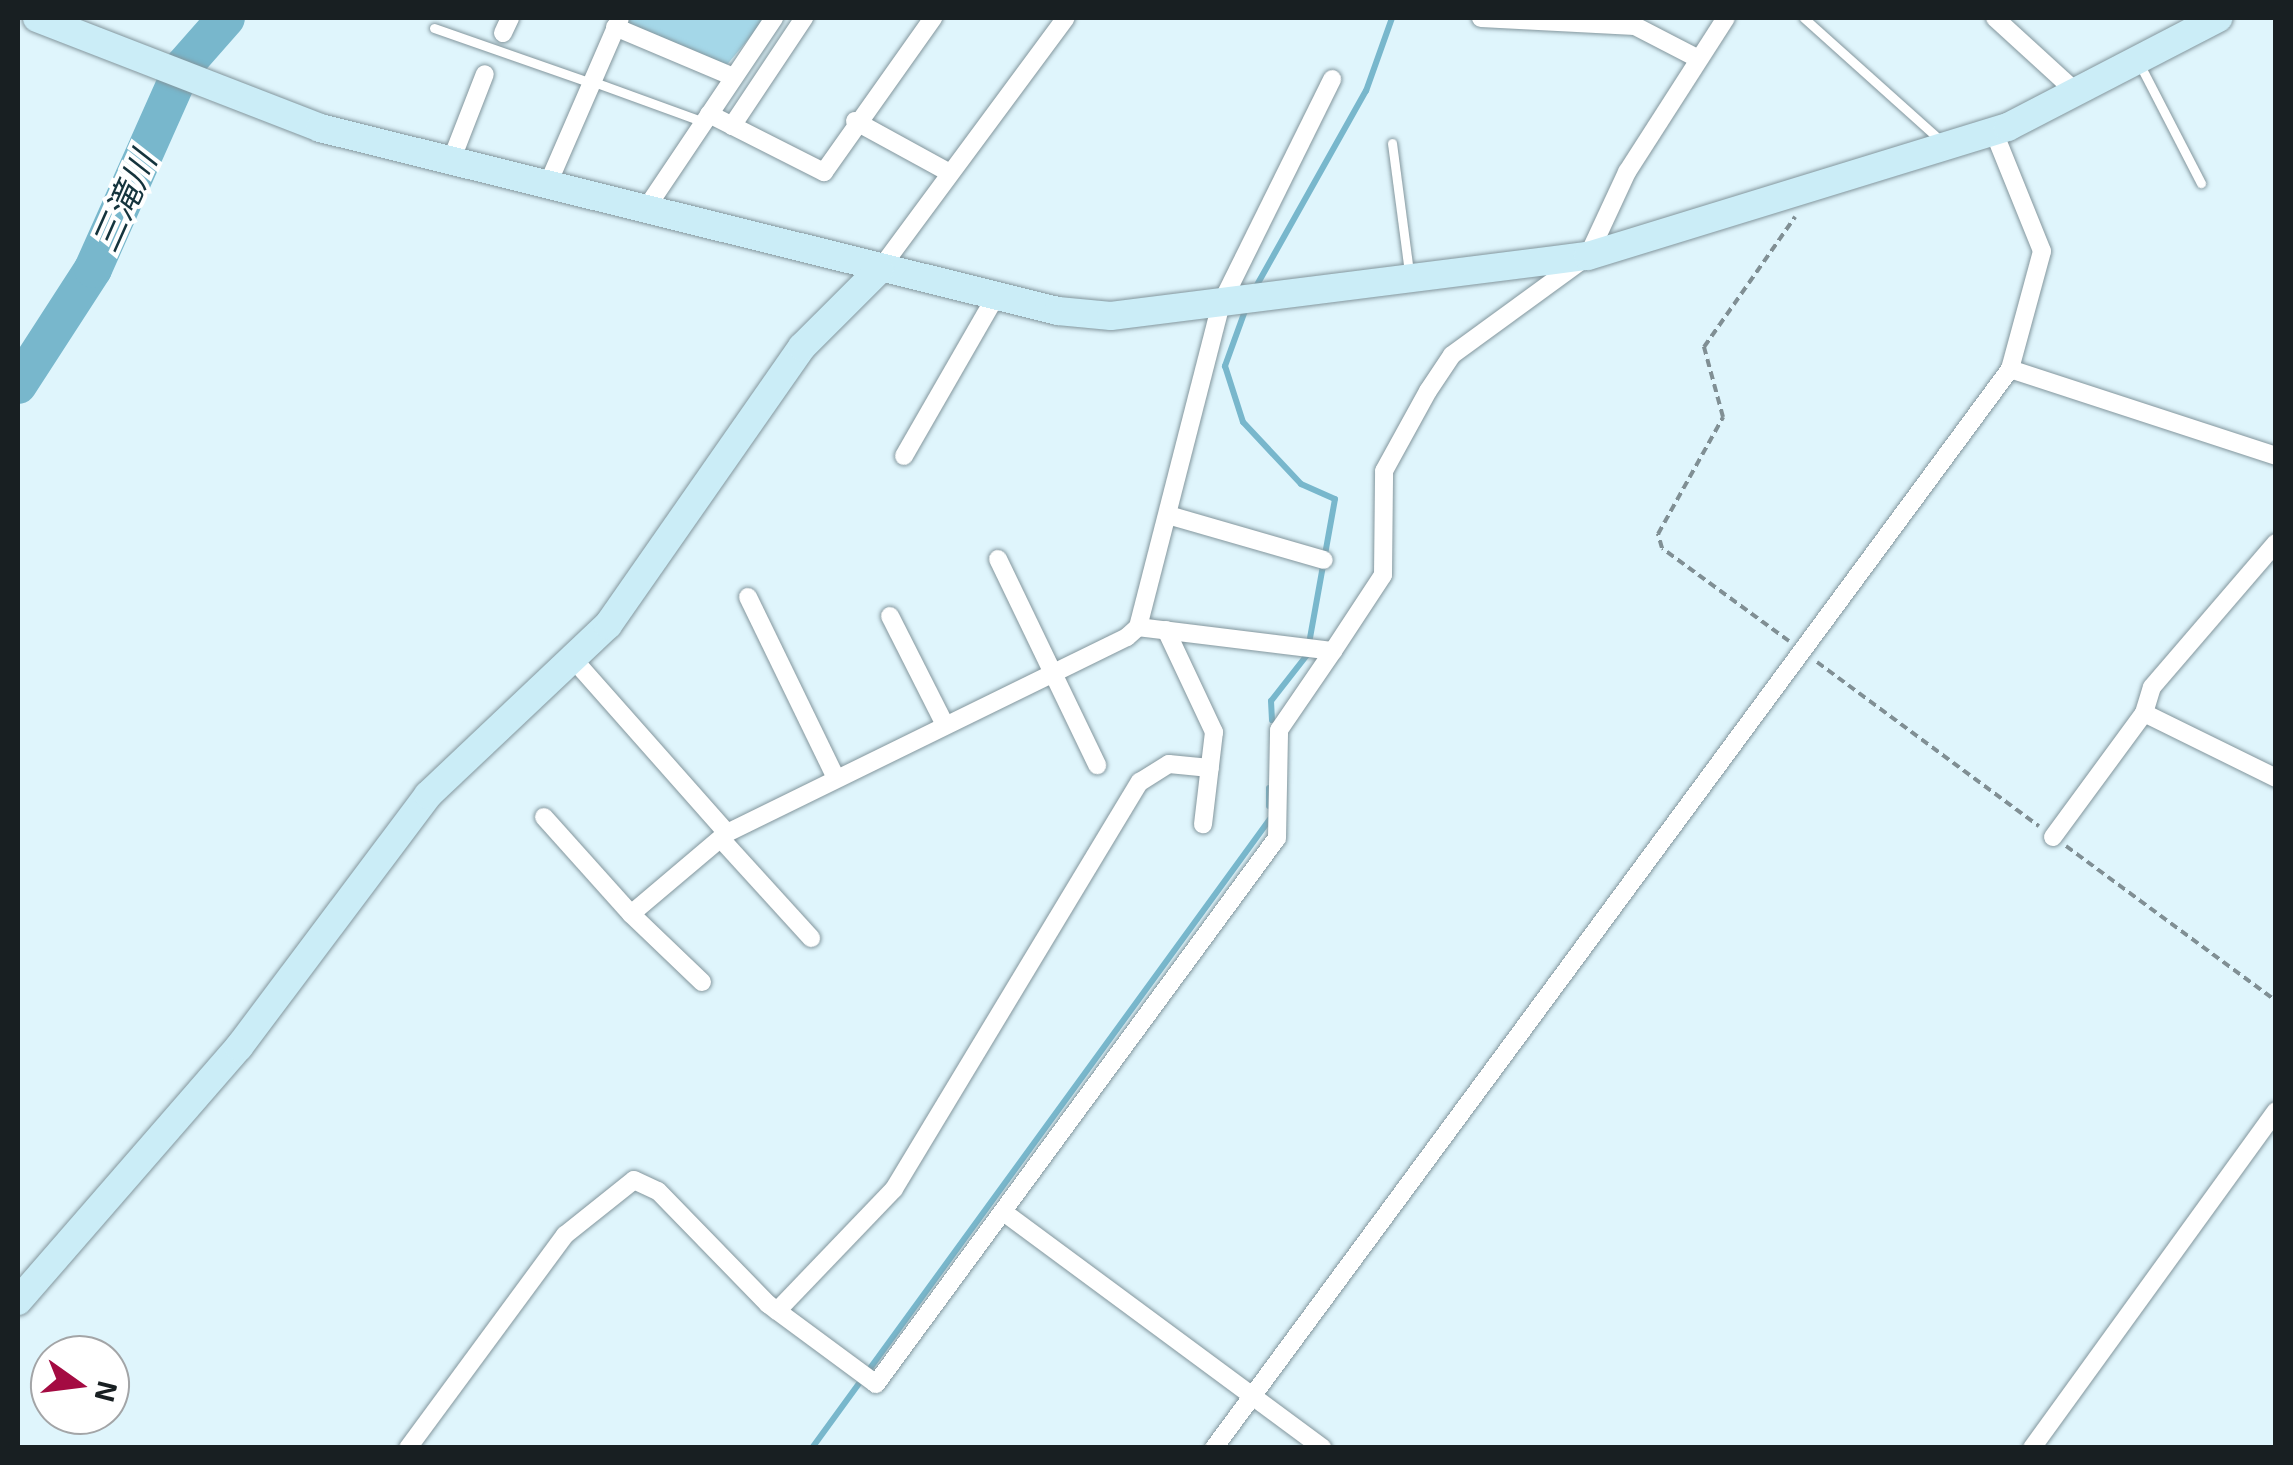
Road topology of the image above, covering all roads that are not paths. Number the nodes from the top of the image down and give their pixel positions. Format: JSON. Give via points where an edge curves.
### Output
{"nodes":[{"id":1,"x":774,"y":18,"type":"edge"},
{"id":2,"x":804,"y":18,"type":"edge"},
{"id":3,"x":932,"y":18,"type":"edge"},
{"id":4,"x":1066,"y":18,"type":"edge"},
{"id":5,"x":1482,"y":18,"type":"edge"},
{"id":6,"x":1726,"y":18,"type":"edge"},
{"id":7,"x":1804,"y":18,"type":"edge"},
{"id":8,"x":1994,"y":18,"type":"edge"},
{"id":9,"x":2218,"y":18,"type":"edge"},
{"id":10,"x":48,"y":22,"type":"edge"},
{"id":11,"x":618,"y":22,"type":"edge"},
{"id":12,"x":434,"y":28,"type":"dead end"},
{"id":13,"x":504,"y":34,"type":"edge"},
{"id":14,"x":1695,"y":57,"type":"junction"},
{"id":15,"x":2138,"y":62,"type":"junction"},
{"id":16,"x":485,"y":74,"type":"joint"},
{"id":17,"x":731,"y":76,"type":"junction"},
{"id":18,"x":1332,"y":79,"type":"dead end"},
{"id":19,"x":592,"y":82,"type":"junction"},
{"id":20,"x":2077,"y":93,"type":"junction"},
{"id":21,"x":706,"y":118,"type":"junction"},
{"id":22,"x":856,"y":121,"type":"junction"},
{"id":23,"x":732,"y":126,"type":"junction"},
{"id":24,"x":1994,"y":132,"type":"junction"},
{"id":25,"x":1392,"y":143,"type":"dead end"},
{"id":26,"x":1948,"y":147,"type":"junction"},
{"id":27,"x":451,"y":161,"type":"junction"},
{"id":28,"x":950,"y":173,"type":"junction"},
{"id":29,"x":2201,"y":183,"type":"dead end"},
{"id":30,"x":547,"y":186,"type":"junction"},
{"id":31,"x":643,"y":212,"type":"junction"},
{"id":32,"x":1588,"y":256,"type":"junction"},
{"id":33,"x":880,"y":269,"type":"junction"},
{"id":34,"x":1409,"y":272,"type":"junction"},
{"id":35,"x":996,"y":296,"type":"junction"},
{"id":36,"x":1228,"y":303,"type":"junction"},
{"id":37,"x":2010,"y":369,"type":"junction"},
{"id":38,"x":904,"y":456,"type":"dead end"},
{"id":39,"x":2276,"y":456,"type":"edge"},
{"id":40,"x":1168,"y":515,"type":"junction"},
{"id":41,"x":2276,"y":543,"type":"edge"},
{"id":42,"x":998,"y":559,"type":"dead end"},
{"id":43,"x":1324,"y":560,"type":"dead end"},
{"id":44,"x":748,"y":597,"type":"dead end"},
{"id":45,"x":890,"y":616,"type":"dead end"},
{"id":46,"x":1138,"y":627,"type":"junction"},
{"id":47,"x":1166,"y":630,"type":"junction"},
{"id":48,"x":1328,"y":650,"type":"junction"},
{"id":49,"x":574,"y":660,"type":"junction"},
{"id":50,"x":1052,"y":673,"type":"junction"},
{"id":51,"x":2144,"y":713,"type":"junction"},
{"id":52,"x":945,"y":725,"type":"junction"},
{"id":53,"x":1097,"y":766,"type":"dead end"},
{"id":54,"x":1210,"y":768,"type":"junction"},
{"id":55,"x":836,"y":778,"type":"junction"},
{"id":56,"x":2276,"y":778,"type":"edge"},
{"id":57,"x":544,"y":817,"type":"dead end"},
{"id":58,"x":1202,"y":824,"type":"dead end"},
{"id":59,"x":724,"y":836,"type":"junction"},
{"id":60,"x":2053,"y":837,"type":"dead end"},
{"id":61,"x":632,"y":914,"type":"junction"},
{"id":62,"x":811,"y":938,"type":"dead end"},
{"id":63,"x":702,"y":982,"type":"dead end"},
{"id":64,"x":2276,"y":1112,"type":"edge"},
{"id":65,"x":1005,"y":1213,"type":"junction"},
{"id":66,"x":18,"y":1300,"type":"edge"},
{"id":67,"x":777,"y":1311,"type":"junction"},
{"id":68,"x":1252,"y":1395,"type":"junction"},
{"id":69,"x":408,"y":1448,"type":"edge"},
{"id":70,"x":1214,"y":1448,"type":"edge"},
{"id":71,"x":1323,"y":1448,"type":"edge"},
{"id":72,"x":2032,"y":1448,"type":"edge"}],
"edges":[{"from":1,"to":17,"type":"street"},
{"from":2,"to":23,"type":"street"},
{"from":3,"to":22,"type":"street"},
{"from":4,"to":28,"type":"street"},
{"from":5,"to":14,"type":"street","via":[[1636,26]]},
{"from":6,"to":14,"type":"street"},
{"from":7,"to":26,"type":"lane"},
{"from":8,"to":20,"type":"street"},
{"from":9,"to":15,"type":"street"},
{"from":10,"to":27,"type":"street","via":[[271,108]]},
{"from":11,"to":17,"type":"street"},
{"from":11,"to":19,"type":"street"},
{"from":12,"to":13,"type":"lane"},
{"from":13,"to":16,"type":"lane"},
{"from":13,"to":19,"type":"lane"},
{"from":14,"to":32,"type":"street"},
{"from":15,"to":20,"type":"street"},
{"from":15,"to":29,"type":"lane"},
{"from":16,"to":27,"type":"street"},
{"from":17,"to":21,"type":"street"},
{"from":18,"to":36,"type":"street"},
{"from":19,"to":21,"type":"lane"},
{"from":19,"to":30,"type":"street"},
{"from":20,"to":24,"type":"street"},
{"from":21,"to":23,"type":"street"},
{"from":21,"to":31,"type":"street"},
{"from":22,"to":23,"type":"street","via":[[824,172]]},
{"from":22,"to":28,"type":"street"},
{"from":24,"to":26,"type":"street"},
{"from":24,"to":37,"type":"street","via":[[2042,251]]},
{"from":25,"to":34,"type":"lane"},
{"from":26,"to":32,"type":"street"},
{"from":27,"to":30,"type":"street"},
{"from":28,"to":33,"type":"street"},
{"from":30,"to":31,"type":"street"},
{"from":31,"to":33,"type":"street"},
{"from":32,"to":34,"type":"street"},
{"from":32,"to":48,"type":"street","via":[[1452,355],[1428,391],[1384,471],[1383,575]]},
{"from":33,"to":35,"type":"street"},
{"from":33,"to":49,"type":"street","via":[[802,347],[646,576]]},
{"from":34,"to":36,"type":"street"},
{"from":35,"to":36,"type":"street","via":[[1112,316]]},
{"from":35,"to":38,"type":"street"},
{"from":36,"to":40,"type":"street"},
{"from":37,"to":39,"type":"street"},
{"from":37,"to":68,"type":"street"},
{"from":40,"to":43,"type":"street"},
{"from":40,"to":46,"type":"street"},
{"from":41,"to":51,"type":"street","via":[[2152,687]]},
{"from":42,"to":50,"type":"street"},
{"from":44,"to":55,"type":"street"},
{"from":45,"to":52,"type":"street"},
{"from":46,"to":47,"type":"street"},
{"from":46,"to":50,"type":"street"},
{"from":47,"to":48,"type":"street"},
{"from":47,"to":54,"type":"street","via":[[1214,732]]},
{"from":48,"to":65,"type":"street","via":[[1280,730],[1280,818],[1269,855]]},
{"from":49,"to":59,"type":"street"},
{"from":49,"to":66,"type":"street","via":[[428,795],[239,1047]]},
{"from":50,"to":52,"type":"street"},
{"from":50,"to":53,"type":"street"},
{"from":51,"to":56,"type":"street"},
{"from":51,"to":60,"type":"street"},
{"from":52,"to":55,"type":"street"},
{"from":54,"to":58,"type":"street"},
{"from":54,"to":67,"type":"street","via":[[1169,764],[1140,782],[894,1189]]},
{"from":55,"to":59,"type":"street"},
{"from":57,"to":61,"type":"street"},
{"from":59,"to":61,"type":"street"},
{"from":59,"to":62,"type":"street"},
{"from":61,"to":63,"type":"street"},
{"from":64,"to":72,"type":"street"},
{"from":65,"to":67,"type":"street","via":[[870,1386]]},
{"from":65,"to":68,"type":"street"},
{"from":67,"to":69,"type":"street","via":[[658,1191],[634,1180],[565,1235]]},
{"from":68,"to":70,"type":"street"},
{"from":68,"to":71,"type":"street"}]}
